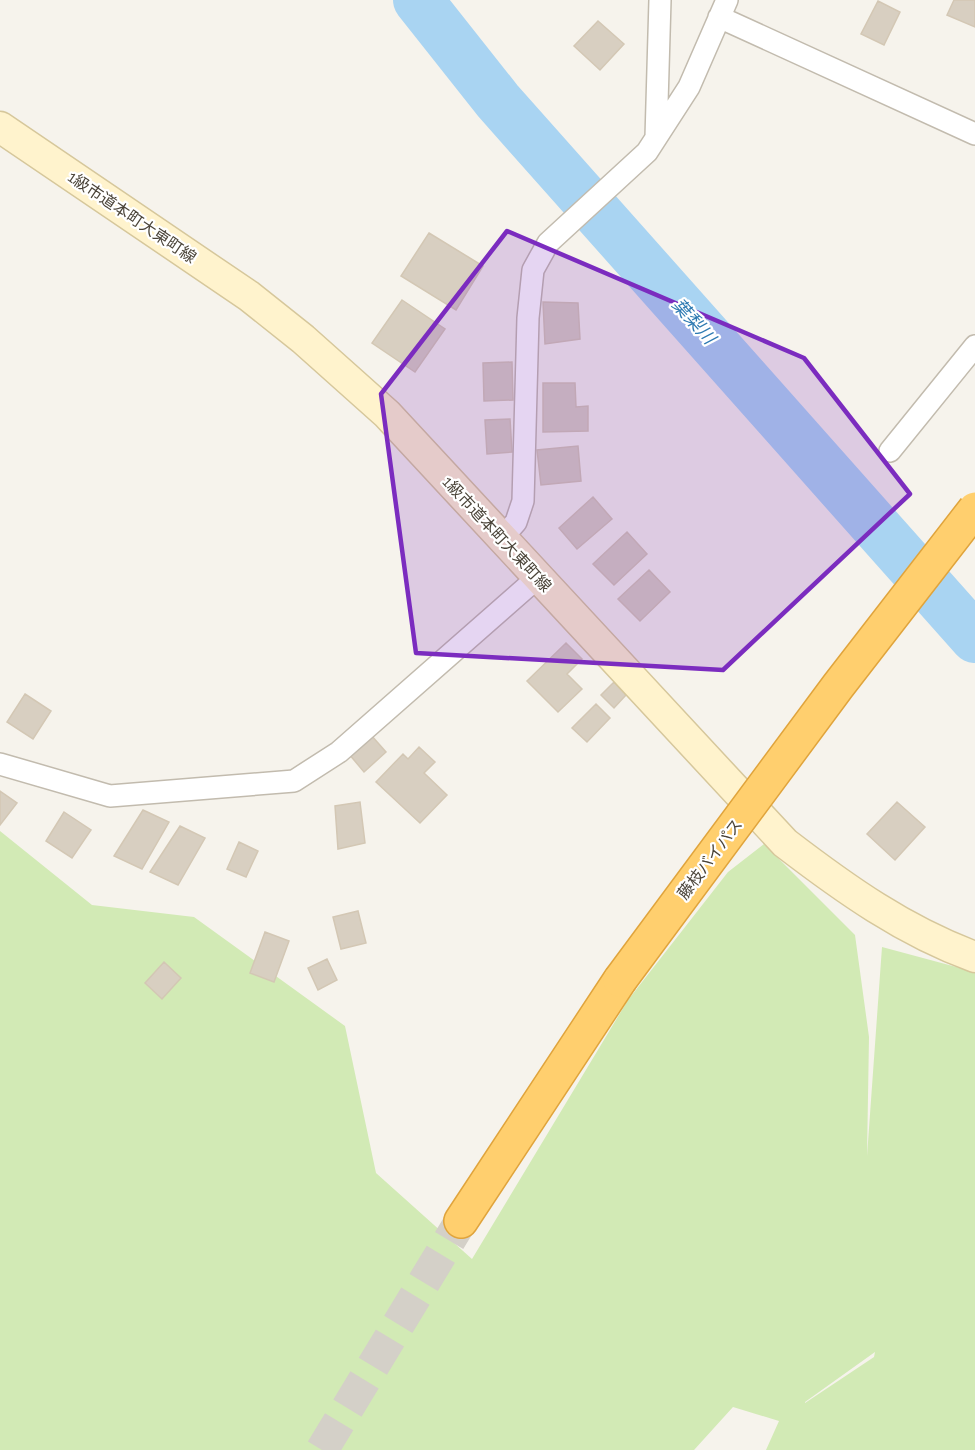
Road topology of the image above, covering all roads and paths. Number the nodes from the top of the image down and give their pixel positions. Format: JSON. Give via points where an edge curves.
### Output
{"nodes":[{"id":1,"x":660,"y":0,"type":"edge"},
{"id":2,"x":723,"y":9,"type":"edge"},
{"id":3,"x":0,"y":127,"type":"edge"},
{"id":4,"x":975,"y":134,"type":"edge"},
{"id":5,"x":656,"y":139,"type":"junction"},
{"id":6,"x":975,"y":346,"type":"edge"},
{"id":7,"x":890,"y":450,"type":"dead end"},
{"id":8,"x":975,"y":509,"type":"edge"},
{"id":9,"x":501,"y":539,"type":"junction"},
{"id":10,"x":537,"y":578,"type":"junction"},
{"id":11,"x":0,"y":764,"type":"edge"},
{"id":12,"x":975,"y":957,"type":"edge"},
{"id":13,"x":460,"y":1221,"type":"tunnel mouth"}],
"edges":[{"from":1,"to":5,"type":"street"},
{"from":2,"to":4,"type":"street"},
{"from":2,"to":5,"type":"street","via":[[689,87]]},
{"from":3,"to":9,"type":"street","name":"1級市道本町大東町線","via":[[249,296],[303,339],[387,414]]},
{"from":5,"to":9,"type":"street","via":[[647,152],[548,243],[533,270],[523,501],[516,522]]},
{"from":6,"to":7,"type":"street"},
{"from":8,"to":13,"type":"highway","name":"藤枝バイパス","bridge":true,"via":[[620,980]]},
{"from":9,"to":10,"type":"street","name":"1級市道本町大東町線"},
{"from":10,"to":11,"type":"street","via":[[339,752],[294,781],[110,796]]},
{"from":10,"to":12,"type":"street","name":"1級市道本町大東町線","via":[[785,843],[896,922]]}]}
